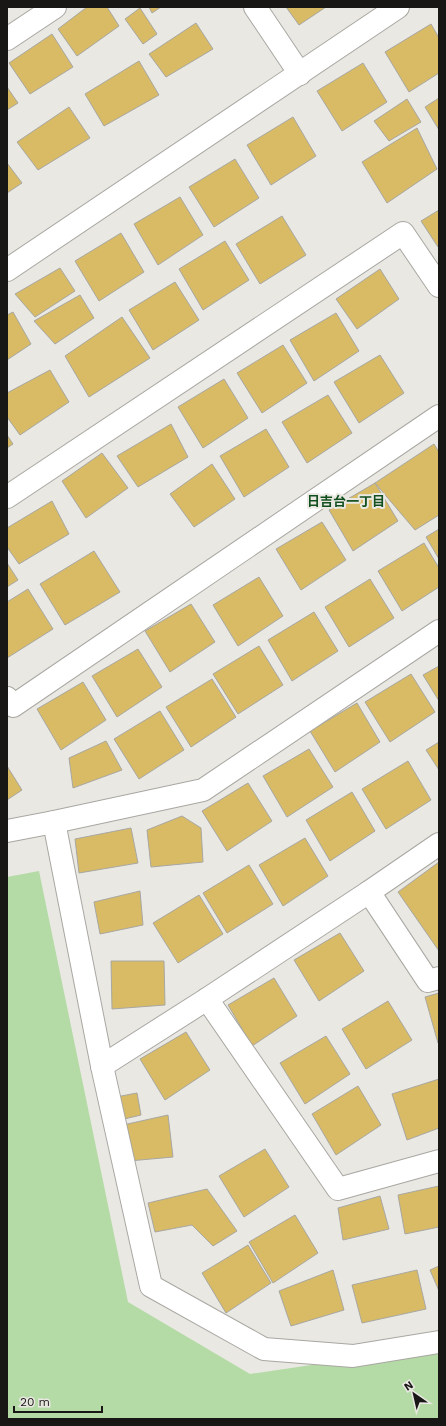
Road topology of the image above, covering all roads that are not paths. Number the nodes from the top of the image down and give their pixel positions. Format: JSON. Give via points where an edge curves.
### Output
{"nodes":[{"id":1,"x":55,"y":7,"type":"edge"},
{"id":2,"x":255,"y":7,"type":"edge"},
{"id":3,"x":398,"y":7,"type":"edge"},
{"id":4,"x":7,"y":39,"type":"edge"},
{"id":5,"x":300,"y":74,"type":"junction"},
{"id":6,"x":7,"y":270,"type":"edge"},
{"id":7,"x":439,"y":286,"type":"edge"},
{"id":8,"x":439,"y":416,"type":"edge"},
{"id":9,"x":7,"y":497,"type":"edge"},
{"id":10,"x":439,"y":631,"type":"edge"},
{"id":11,"x":7,"y":698,"type":"edge"},
{"id":12,"x":54,"y":822,"type":"junction"},
{"id":13,"x":7,"y":830,"type":"edge"},
{"id":14,"x":439,"y":844,"type":"edge"},
{"id":15,"x":369,"y":892,"type":"junction"},
{"id":16,"x":439,"y":978,"type":"edge"},
{"id":17,"x":207,"y":999,"type":"junction"},
{"id":18,"x":102,"y":1066,"type":"junction"},
{"id":19,"x":439,"y":1161,"type":"edge"},
{"id":20,"x":439,"y":1342,"type":"edge"}],
"edges":[{"from":1,"to":4,"type":"street"},
{"from":2,"to":5,"type":"street"},
{"from":3,"to":5,"type":"street"},
{"from":5,"to":6,"type":"street"},
{"from":7,"to":9,"type":"street","via":[[403,233]]},
{"from":8,"to":11,"type":"street","via":[[13,706]]},
{"from":10,"to":12,"type":"street","via":[[203,790]]},
{"from":12,"to":13,"type":"street"},
{"from":12,"to":18,"type":"street"},
{"from":14,"to":15,"type":"street"},
{"from":15,"to":16,"type":"street","via":[[428,981]]},
{"from":15,"to":17,"type":"street"},
{"from":17,"to":18,"type":"street"},
{"from":17,"to":19,"type":"street","via":[[338,1189]]},
{"from":18,"to":20,"type":"street","via":[[151,1286],[264,1349],[353,1356]]}]}
